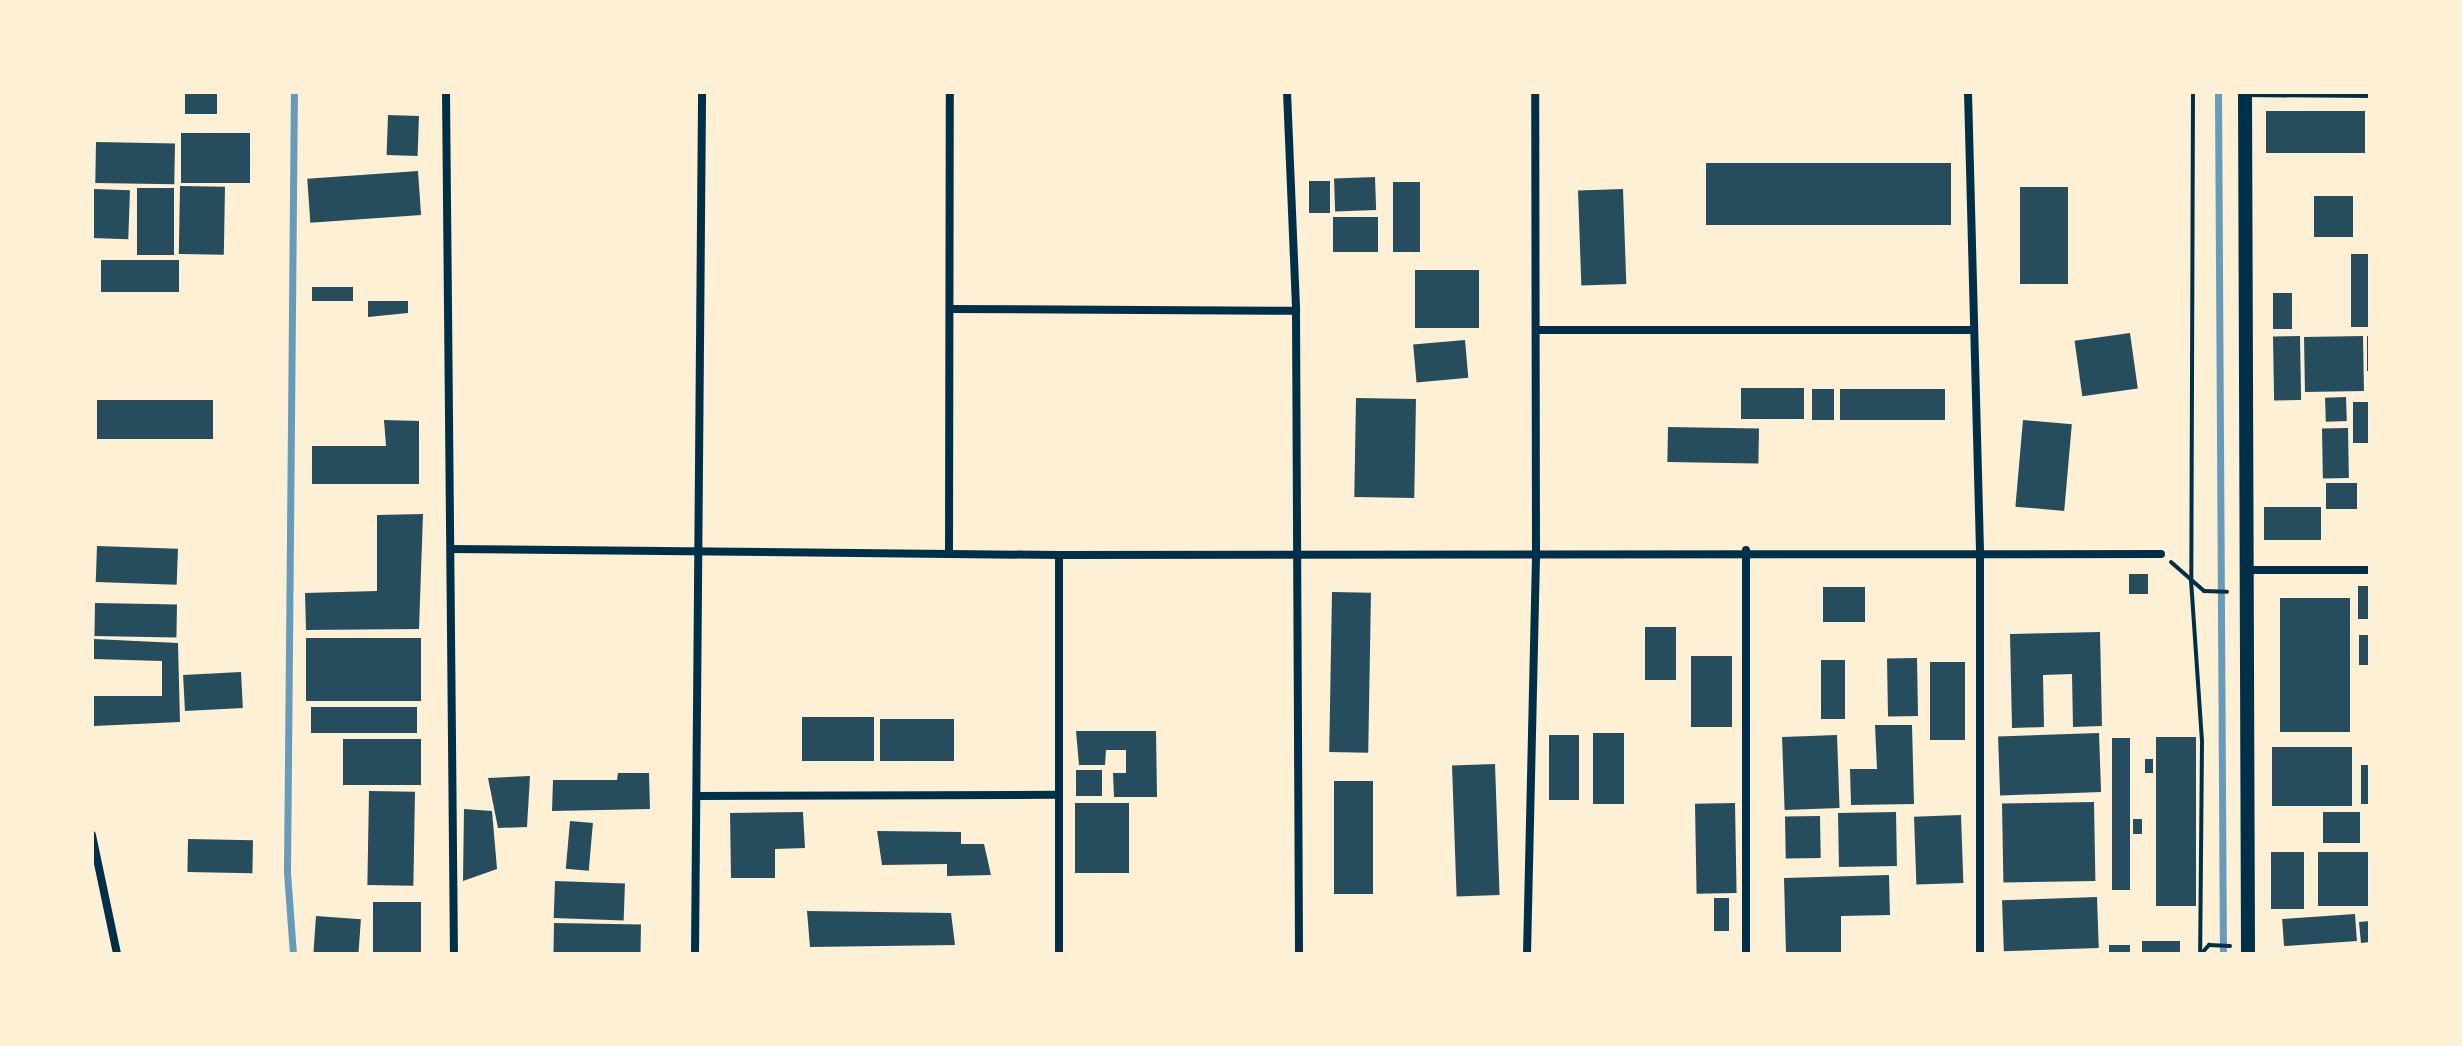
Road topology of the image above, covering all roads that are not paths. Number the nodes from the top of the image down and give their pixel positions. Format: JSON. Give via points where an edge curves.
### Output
{"nodes":[{"id":1,"x":446,"y":92,"type":"edge"},
{"id":2,"x":702,"y":92,"type":"edge"},
{"id":3,"x":950,"y":92,"type":"edge"},
{"id":4,"x":1287,"y":92,"type":"edge"},
{"id":5,"x":1535,"y":92,"type":"edge"},
{"id":6,"x":1968,"y":92,"type":"edge"},
{"id":7,"x":2245,"y":92,"type":"edge"},
{"id":8,"x":2370,"y":94,"type":"edge"},
{"id":9,"x":951,"y":309,"type":"junction"},
{"id":10,"x":1296,"y":311,"type":"junction"},
{"id":11,"x":1536,"y":330,"type":"junction"},
{"id":12,"x":1971,"y":330,"type":"junction"},
{"id":13,"x":451,"y":549,"type":"junction"},
{"id":14,"x":1746,"y":550,"type":"junction"},
{"id":15,"x":695,"y":552,"type":"junction"},
{"id":16,"x":1536,"y":552,"type":"junction"},
{"id":17,"x":949,"y":553,"type":"junction"},
{"id":18,"x":1299,"y":553,"type":"junction"},
{"id":19,"x":1980,"y":553,"type":"junction"},
{"id":20,"x":2161,"y":554,"type":"road end"},
{"id":21,"x":1059,"y":555,"type":"junction"},
{"id":22,"x":2250,"y":570,"type":"junction"},
{"id":23,"x":2370,"y":570,"type":"edge"},
{"id":24,"x":1058,"y":795,"type":"junction"},
{"id":25,"x":697,"y":796,"type":"junction"},
{"id":26,"x":92,"y":835,"type":"edge"},
{"id":27,"x":117,"y":954,"type":"edge"},
{"id":28,"x":454,"y":954,"type":"edge"},
{"id":29,"x":695,"y":954,"type":"edge"},
{"id":30,"x":1059,"y":954,"type":"edge"},
{"id":31,"x":1299,"y":954,"type":"edge"},
{"id":32,"x":1527,"y":954,"type":"edge"},
{"id":33,"x":1746,"y":954,"type":"edge"},
{"id":34,"x":1980,"y":954,"type":"edge"},
{"id":35,"x":2248,"y":954,"type":"edge"}],
"edges":[{"from":1,"to":13,"type":"street"},
{"from":2,"to":15,"type":"street"},
{"from":3,"to":9,"type":"street"},
{"from":4,"to":10,"type":"street"},
{"from":5,"to":11,"type":"street"},
{"from":6,"to":12,"type":"street"},
{"from":7,"to":8,"type":"street"},
{"from":7,"to":22,"type":"street"},
{"from":9,"to":10,"type":"street"},
{"from":9,"to":17,"type":"street"},
{"from":10,"to":18,"type":"street"},
{"from":11,"to":12,"type":"street"},
{"from":11,"to":16,"type":"street"},
{"from":12,"to":19,"type":"street"},
{"from":13,"to":15,"type":"street"},
{"from":13,"to":28,"type":"street"},
{"from":14,"to":16,"type":"street"},
{"from":14,"to":19,"type":"street"},
{"from":14,"to":33,"type":"street"},
{"from":15,"to":17,"type":"street"},
{"from":15,"to":25,"type":"street"},
{"from":16,"to":18,"type":"street"},
{"from":16,"to":32,"type":"street"},
{"from":17,"to":21,"type":"street"},
{"from":18,"to":21,"type":"street"},
{"from":18,"to":31,"type":"street"},
{"from":19,"to":20,"type":"street"},
{"from":19,"to":34,"type":"street"},
{"from":21,"to":24,"type":"street"},
{"from":22,"to":23,"type":"street"},
{"from":22,"to":35,"type":"street"},
{"from":24,"to":25,"type":"street"},
{"from":24,"to":30,"type":"street"},
{"from":25,"to":29,"type":"street"},
{"from":26,"to":27,"type":"street"}]}
